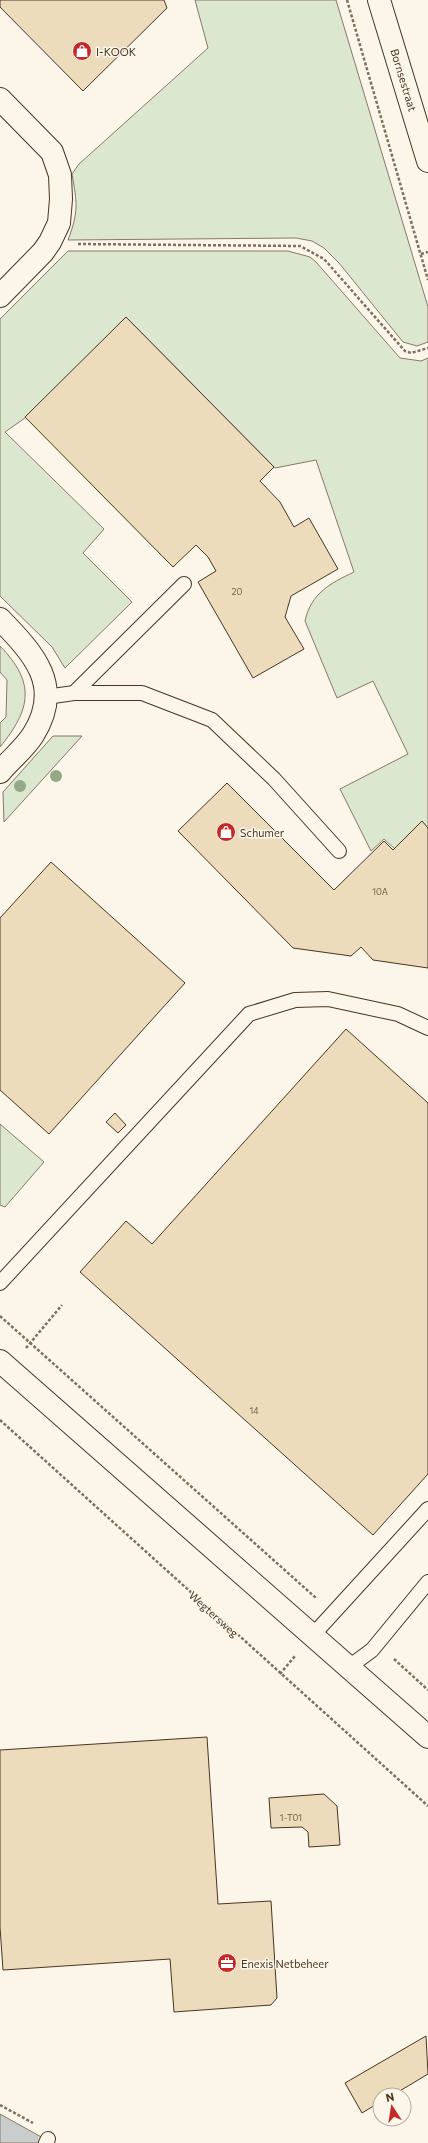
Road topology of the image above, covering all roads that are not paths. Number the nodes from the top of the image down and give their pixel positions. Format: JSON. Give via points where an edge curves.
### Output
{"nodes":[{"id":1,"x":379,"y":0,"type":"edge"},
{"id":2,"x":0,"y":99,"type":"edge"},
{"id":3,"x":428,"y":161,"type":"edge"},
{"id":4,"x":0,"y":296,"type":"edge"},
{"id":5,"x":184,"y":584,"type":"dead end"},
{"id":6,"x":0,"y":620,"type":"edge"},
{"id":7,"x":74,"y":692,"type":"junction"},
{"id":8,"x":46,"y":697,"type":"junction"},
{"id":9,"x":0,"y":772,"type":"edge"},
{"id":10,"x":339,"y":851,"type":"dead end"},
{"id":11,"x":428,"y":1028,"type":"edge"},
{"id":12,"x":0,"y":1283,"type":"edge"},
{"id":13,"x":4,"y":1365,"type":"edge"},
{"id":14,"x":428,"y":1509,"type":"edge"},
{"id":15,"x":428,"y":1582,"type":"edge"},
{"id":16,"x":313,"y":1635,"type":"junction"},
{"id":17,"x":349,"y":1666,"type":"junction"},
{"id":18,"x":428,"y":1737,"type":"edge"}],
"edges":[{"from":1,"to":3,"type":"street","name":"Bornsestraat"},
{"from":2,"to":4,"type":"street","via":[[52,152],[60,175],[61,199],[58,222],[50,242]]},
{"from":5,"to":7,"type":"lane"},
{"from":6,"to":8,"type":"street","via":[[36,660],[46,682]]},
{"from":7,"to":8,"type":"lane"},
{"from":7,"to":10,"type":"lane","via":[[142,693],[212,720],[274,779]]},
{"from":8,"to":9,"type":"street","via":[[42,715],[32,736]]},
{"from":11,"to":12,"type":"lane","via":[[398,1014],[328,999],[295,1000],[249,1014]]},
{"from":13,"to":16,"type":"street"},
{"from":14,"to":16,"type":"lane"},
{"from":15,"to":17,"type":"lane","via":[[372,1650]]},
{"from":16,"to":17,"type":"street"},
{"from":17,"to":18,"type":"street"}]}
